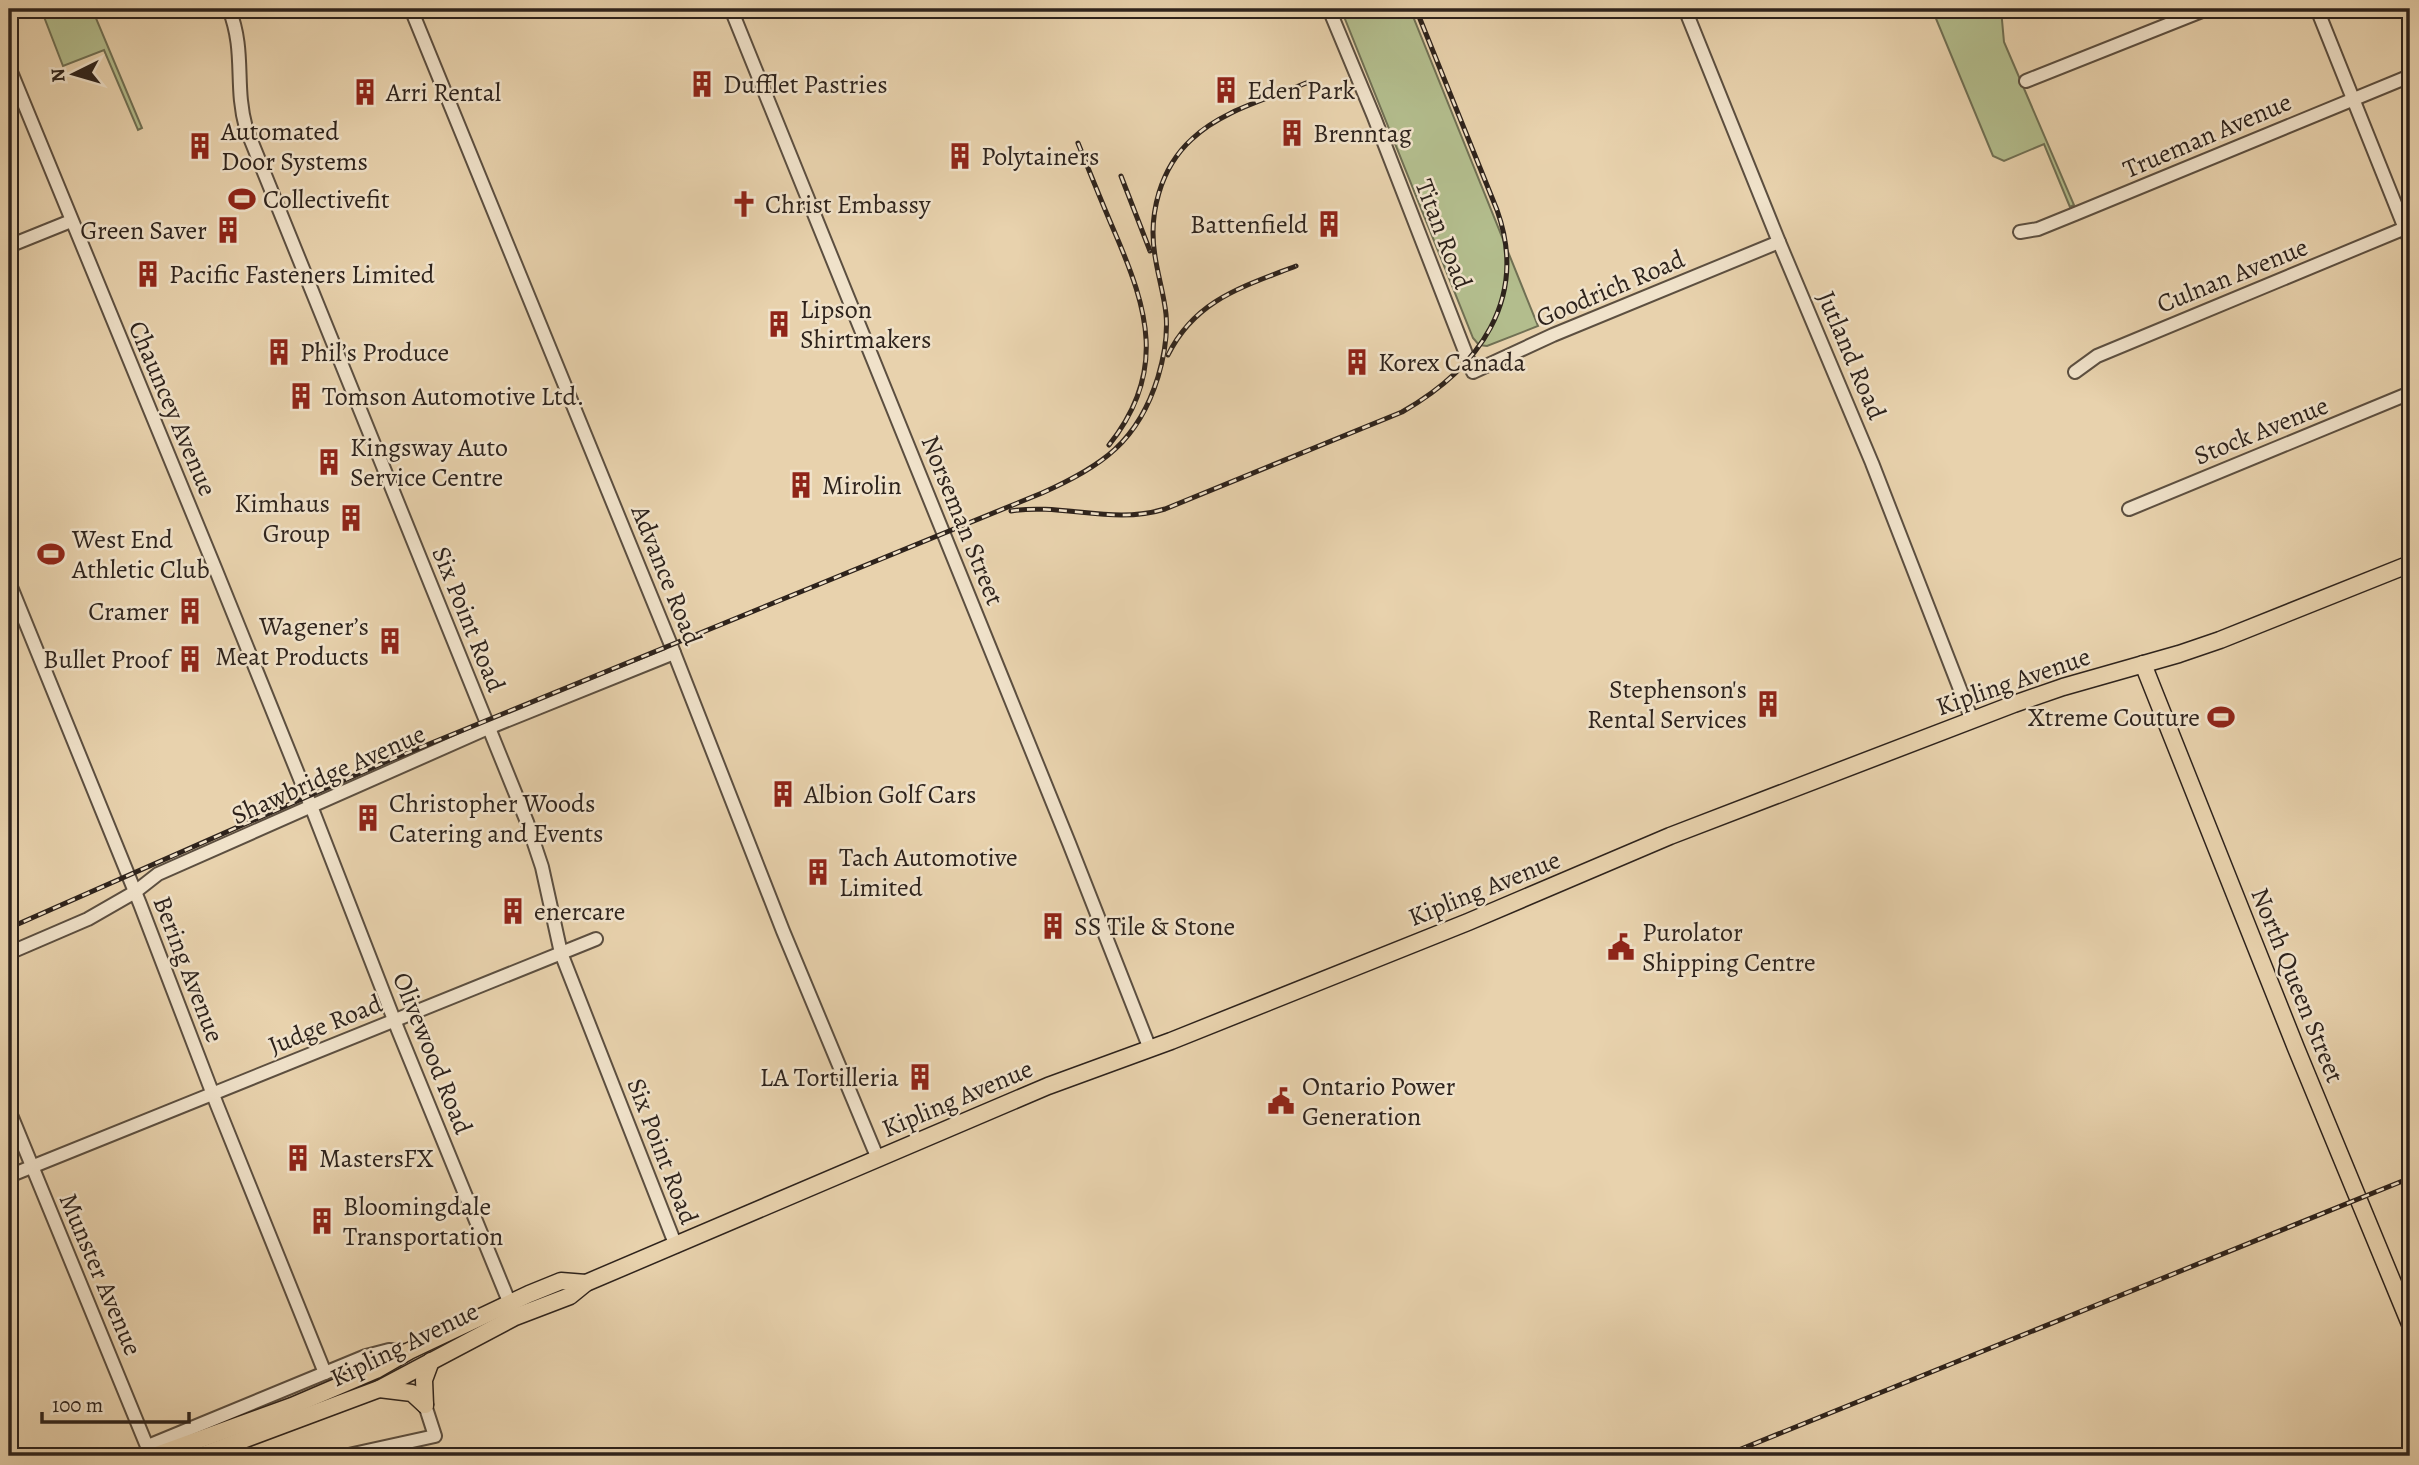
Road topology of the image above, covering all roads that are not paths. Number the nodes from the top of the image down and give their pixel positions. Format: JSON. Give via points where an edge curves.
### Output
{"nodes":[{"id":1,"x":229,"y":9,"type":"edge"},
{"id":2,"x":411,"y":9,"type":"edge"},
{"id":3,"x":731,"y":9,"type":"edge"},
{"id":4,"x":1329,"y":9,"type":"edge"},
{"id":5,"x":1685,"y":9,"type":"edge"},
{"id":6,"x":2207,"y":9,"type":"edge"},
{"id":7,"x":2316,"y":9,"type":"edge"},
{"id":8,"x":9,"y":67,"type":"edge"},
{"id":9,"x":2410,"y":76,"type":"edge"},
{"id":10,"x":2026,"y":81,"type":"dead end"},
{"id":11,"x":2353,"y":99,"type":"junction"},
{"id":12,"x":71,"y":221,"type":"junction"},
{"id":13,"x":2020,"y":232,"type":"dead end"},
{"id":14,"x":2409,"y":232,"type":"edge"},
{"id":15,"x":1779,"y":242,"type":"junction"},
{"id":16,"x":9,"y":246,"type":"edge"},
{"id":17,"x":1468,"y":359,"type":"joint"},
{"id":18,"x":2075,"y":372,"type":"dead end"},
{"id":19,"x":2410,"y":393,"type":"edge"},
{"id":20,"x":2130,"y":509,"type":"dead end"},
{"id":21,"x":2410,"y":564,"type":"edge"},
{"id":22,"x":9,"y":582,"type":"edge"},
{"id":23,"x":674,"y":653,"type":"junction"},
{"id":24,"x":2143,"y":664,"type":"junction"},
{"id":25,"x":1972,"y":720,"type":"junction"},
{"id":26,"x":488,"y":728,"type":"junction"},
{"id":27,"x":311,"y":806,"type":"junction"},
{"id":28,"x":135,"y":892,"type":"junction"},
{"id":29,"x":596,"y":939,"type":"dead end"},
{"id":30,"x":9,"y":953,"type":"edge"},
{"id":31,"x":561,"y":953,"type":"junction"},
{"id":32,"x":394,"y":1020,"type":"junction"},
{"id":33,"x":1150,"y":1049,"type":"junction"},
{"id":34,"x":213,"y":1094,"type":"junction"},
{"id":35,"x":9,"y":1110,"type":"edge"},
{"id":36,"x":878,"y":1159,"type":"junction"},
{"id":37,"x":32,"y":1167,"type":"junction"},
{"id":38,"x":9,"y":1176,"type":"edge"},
{"id":39,"x":676,"y":1246,"type":"junction"},
{"id":40,"x":512,"y":1309,"type":"junction"},
{"id":41,"x":2410,"y":1324,"type":"edge"},
{"id":42,"x":409,"y":1351,"type":"junction"},
{"id":43,"x":431,"y":1361,"type":"junction"},
{"id":44,"x":325,"y":1373,"type":"junction"},
{"id":45,"x":379,"y":1389,"type":"junction"},
{"id":46,"x":425,"y":1405,"type":"junction"},
{"id":47,"x":205,"y":1449,"type":"edge"},
{"id":48,"x":151,"y":1453,"type":"edge"},
{"id":49,"x":344,"y":1456,"type":"edge"}],
"edges":[{"from":1,"to":26,"type":"street","name":"Six Point Road","via":[[241,58],[240,100],[246,128]]},
{"from":2,"to":23,"type":"street","name":"Advance Road"},
{"from":3,"to":33,"type":"street","name":"Norseman Street"},
{"from":4,"to":17,"type":"street","name":"Titan Road"},
{"from":5,"to":15,"type":"street","name":"Jutland Road"},
{"from":6,"to":10,"type":"street"},
{"from":7,"to":11,"type":"street"},
{"from":8,"to":12,"type":"street","name":"Chauncey Avenue"},
{"from":9,"to":11,"type":"street","name":"Trueman Avenue"},
{"from":11,"to":13,"type":"street","name":"Trueman Avenue","via":[[2038,229]]},
{"from":11,"to":14,"type":"street"},
{"from":12,"to":16,"type":"street"},
{"from":12,"to":27,"type":"street","name":"Chauncey Avenue"},
{"from":14,"to":18,"type":"street","name":"Culnan Avenue","via":[[2097,356]]},
{"from":15,"to":17,"type":"street","name":"Goodrich Road","via":[[1473,372]]},
{"from":15,"to":25,"type":"street","name":"Jutland Road"},
{"from":19,"to":20,"type":"street","name":"Stock Avenue"},
{"from":21,"to":24,"type":"main road","name":"Kipling Avenue","via":[[2221,639]]},
{"from":22,"to":28,"type":"street","name":"Bering Avenue"},
{"from":23,"to":26,"type":"street","name":"Shawbridge Avenue"},
{"from":23,"to":36,"type":"street","name":"Advance Road"},
{"from":24,"to":25,"type":"main road","name":"Kipling Avenue"},
{"from":24,"to":41,"type":"main road","name":"North Queen Street"},
{"from":25,"to":33,"type":"main road","name":"Kipling Avenue","via":[[1670,836]]},
{"from":26,"to":27,"type":"street","name":"Shawbridge Avenue"},
{"from":26,"to":31,"type":"street","name":"Six Point Road","via":[[542,867]]},
{"from":27,"to":28,"type":"street","name":"Shawbridge Avenue","via":[[158,874]]},
{"from":27,"to":32,"type":"street","name":"Olivewood Road"},
{"from":28,"to":30,"type":"street","name":"Shawbridge Avenue","via":[[88,919]]},
{"from":28,"to":34,"type":"street","name":"Bering Avenue"},
{"from":29,"to":31,"type":"street","name":"Judge Road"},
{"from":31,"to":32,"type":"street","name":"Judge Road"},
{"from":31,"to":39,"type":"street","name":"Six Point Road"},
{"from":32,"to":34,"type":"street","name":"Judge Road"},
{"from":32,"to":40,"type":"street","name":"Olivewood Road"},
{"from":33,"to":36,"type":"main road","name":"Kipling Avenue","via":[[1048,1086]]},
{"from":34,"to":37,"type":"street","name":"Judge Road"},
{"from":34,"to":44,"type":"street","name":"Bering Avenue"},
{"from":35,"to":37,"type":"street","name":"Munster Avenue"},
{"from":36,"to":39,"type":"main road","name":"Kipling Avenue"},
{"from":37,"to":38,"type":"street","name":"Judge Road"},
{"from":37,"to":48,"type":"street","name":"Munster Avenue"},
{"from":39,"to":40,"type":"main road","name":"Kipling Avenue","via":[[586,1283],[569,1296]]},
{"from":40,"to":42,"type":"main road","name":"Kipling Avenue"},
{"from":40,"to":43,"type":"main road","name":"Kipling Avenue"},
{"from":42,"to":44,"type":"street","name":"Kipling Avenue","via":[[379,1352]]},
{"from":42,"to":47,"type":"main road","name":"Kipling Avenue"},
{"from":43,"to":45,"type":"main road","name":"Kipling Avenue"},
{"from":43,"to":46,"type":"main road","via":[[424,1380]]},
{"from":44,"to":48,"type":"street","name":"Kipling Avenue"},
{"from":45,"to":46,"type":"main road","via":[[412,1393]]},
{"from":45,"to":47,"type":"main road","name":"Kipling Avenue"},
{"from":46,"to":49,"type":"street","via":[[435,1437]]},
{"from":47,"to":48,"type":"main road","name":"Kipling Avenue"}]}
